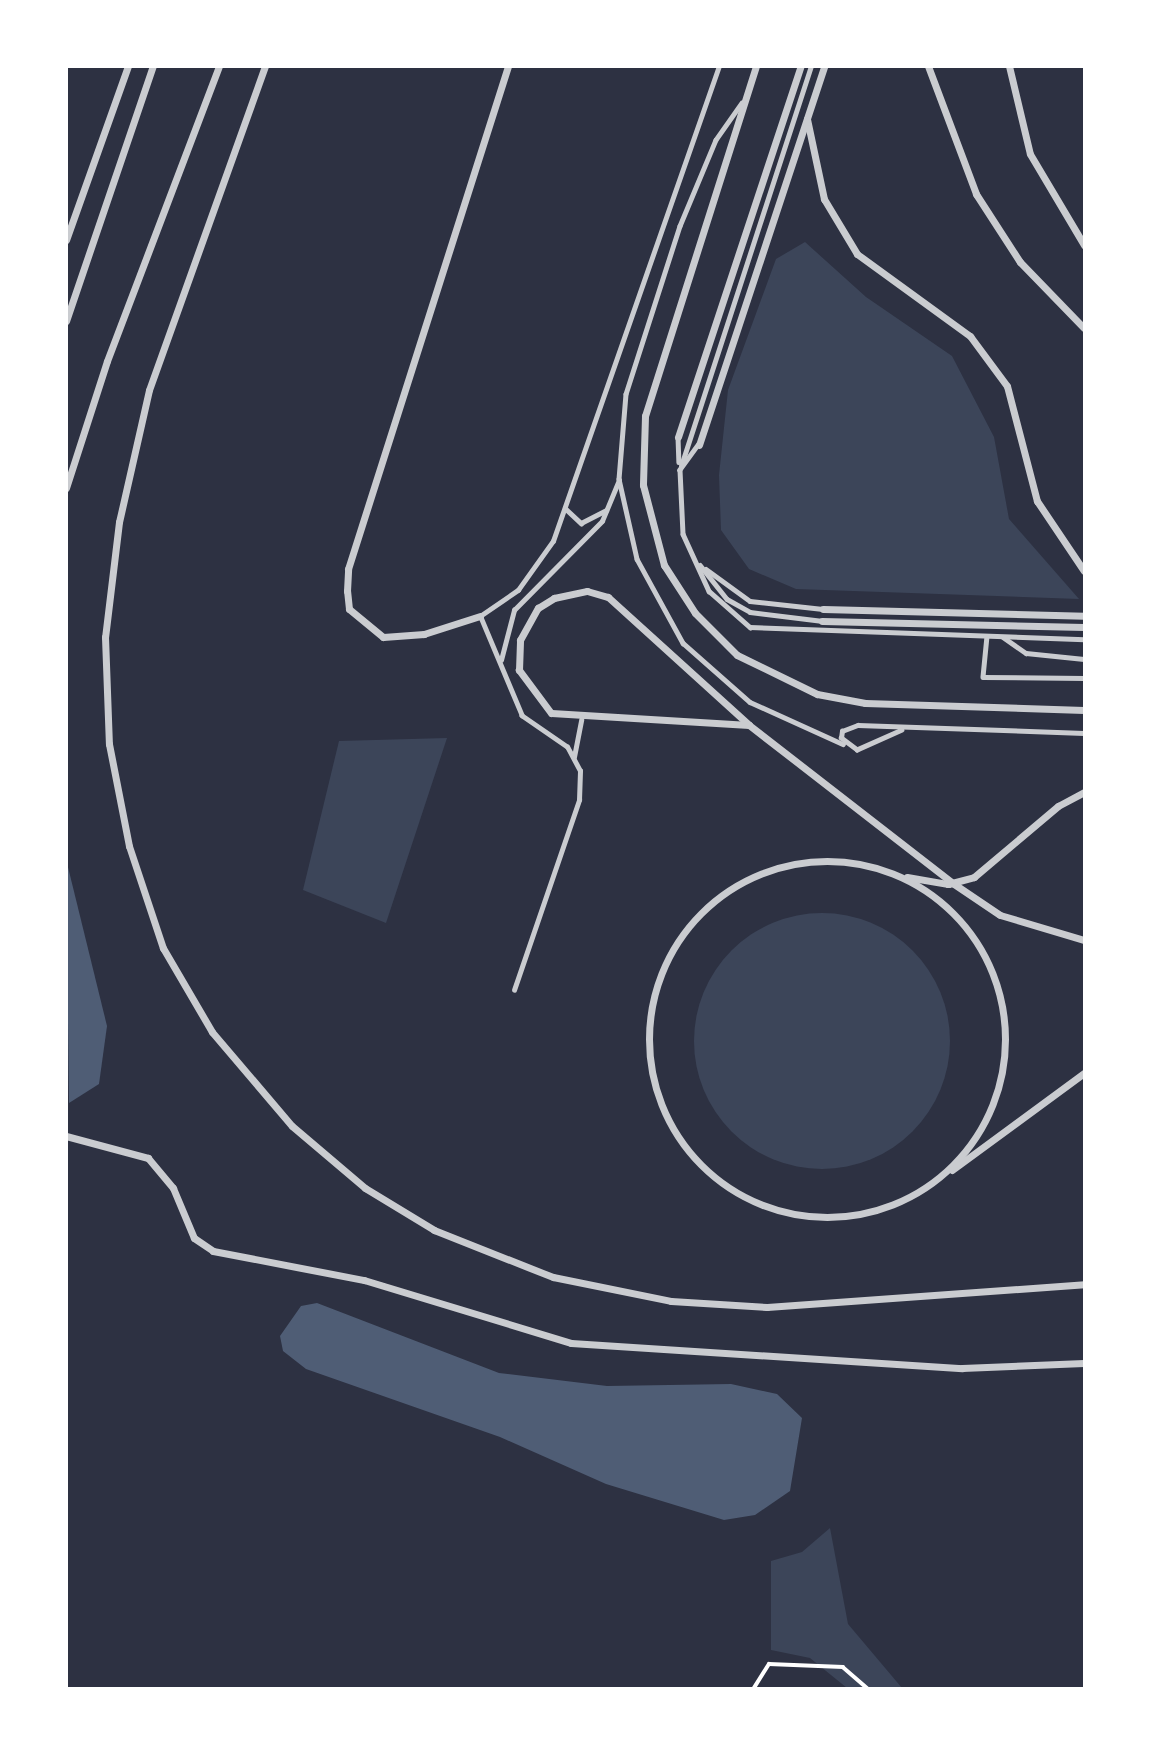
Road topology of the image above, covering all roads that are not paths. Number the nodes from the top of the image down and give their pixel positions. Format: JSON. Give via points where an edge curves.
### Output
{"nodes":[{"id":1,"x":128,"y":66,"type":"edge"},
{"id":2,"x":153,"y":66,"type":"edge"},
{"id":3,"x":219,"y":66,"type":"edge"},
{"id":4,"x":265,"y":66,"type":"edge"},
{"id":5,"x":508,"y":66,"type":"edge"},
{"id":6,"x":719,"y":66,"type":"edge"},
{"id":7,"x":756,"y":66,"type":"edge"},
{"id":8,"x":801,"y":66,"type":"edge"},
{"id":9,"x":811,"y":66,"type":"edge"},
{"id":10,"x":824,"y":66,"type":"edge"},
{"id":11,"x":928,"y":66,"type":"edge"},
{"id":12,"x":1009,"y":66,"type":"edge"},
{"id":13,"x":746,"y":96,"type":"junction"},
{"id":14,"x":807,"y":119,"type":"junction"},
{"id":15,"x":66,"y":240,"type":"edge"},
{"id":16,"x":1084,"y":245,"type":"edge"},
{"id":17,"x":66,"y":321,"type":"edge"},
{"id":18,"x":1084,"y":328,"type":"edge"},
{"id":19,"x":678,"y":437,"type":"joint"},
{"id":20,"x":699,"y":444,"type":"joint"},
{"id":21,"x":680,"y":470,"type":"junction"},
{"id":22,"x":619,"y":479,"type":"junction"},
{"id":23,"x":66,"y":488,"type":"edge"},
{"id":24,"x":566,"y":509,"type":"junction"},
{"id":25,"x":607,"y":510,"type":"junction"},
{"id":26,"x":698,"y":561,"type":"junction"},
{"id":27,"x":1084,"y":571,"type":"edge"},
{"id":28,"x":823,"y":609,"type":"joint"},
{"id":29,"x":480,"y":616,"type":"junction"},
{"id":30,"x":1084,"y":616,"type":"edge"},
{"id":31,"x":822,"y":621,"type":"joint"},
{"id":32,"x":1084,"y":627,"type":"edge"},
{"id":33,"x":986,"y":636,"type":"junction"},
{"id":34,"x":1002,"y":636,"type":"junction"},
{"id":35,"x":1084,"y":639,"type":"edge"},
{"id":36,"x":1084,"y":659,"type":"edge"},
{"id":37,"x":500,"y":663,"type":"junction"},
{"id":38,"x":1084,"y":678,"type":"edge"},
{"id":39,"x":1084,"y":710,"type":"edge"},
{"id":40,"x":581,"y":720,"type":"junction"},
{"id":41,"x":749,"y":726,"type":"junction"},
{"id":42,"x":902,"y":730,"type":"junction"},
{"id":43,"x":1084,"y":733,"type":"edge"},
{"id":44,"x":843,"y":744,"type":"junction"},
{"id":45,"x":573,"y":757,"type":"junction"},
{"id":46,"x":1084,"y":792,"type":"edge"},
{"id":47,"x":902,"y":876,"type":"junction"},
{"id":48,"x":954,"y":884,"type":"junction"},
{"id":49,"x":1084,"y":940,"type":"edge"},
{"id":50,"x":514,"y":990,"type":"dead end"},
{"id":51,"x":1084,"y":1073,"type":"edge"},
{"id":52,"x":66,"y":1136,"type":"edge"},
{"id":53,"x":942,"y":1177,"type":"junction"},
{"id":54,"x":1084,"y":1284,"type":"edge"},
{"id":55,"x":1084,"y":1363,"type":"edge"}],
"edges":[{"from":1,"to":15,"type":"street"},
{"from":2,"to":17,"type":"street"},
{"from":3,"to":23,"type":"street","via":[[107,361]]},
{"from":4,"to":54,"type":"street","via":[[149,390],[119,522],[105,636],[109,744],[129,846],[163,948],[212,1032],[292,1126],[365,1188],[434,1230],[553,1277],[671,1301],[767,1307]]},
{"from":5,"to":29,"type":"street","via":[[348,569],[346,591],[349,609],[383,637],[424,634]]},
{"from":6,"to":24,"type":"lane","via":[[683,156]]},
{"from":7,"to":13,"type":"street"},
{"from":8,"to":19,"type":"street"},
{"from":9,"to":21,"type":"lane"},
{"from":10,"to":14,"type":"street"},
{"from":11,"to":18,"type":"street","via":[[952,143],[988,214],[1020,262]]},
{"from":12,"to":16,"type":"street","via":[[1030,154]]},
{"from":13,"to":22,"type":"lane","via":[[716,140],[680,226],[626,394]]},
{"from":13,"to":39,"type":"street","via":[[645,416],[643,485],[664,565],[695,614],[737,656],[817,694],[865,703]]},
{"from":14,"to":20,"type":"street"},
{"from":14,"to":27,"type":"street","via":[[824,199],[857,254],[970,336],[1007,386],[1037,500]]},
{"from":19,"to":21,"type":"lane"},
{"from":20,"to":21,"type":"lane"},
{"from":21,"to":26,"type":"lane","via":[[678,507]]},
{"from":22,"to":25,"type":"lane"},
{"from":22,"to":44,"type":"lane","via":[[637,559],[683,643],[750,702]]},
{"from":24,"to":25,"type":"lane","via":[[581,523]]},
{"from":24,"to":29,"type":"lane","via":[[531,575]]},
{"from":25,"to":37,"type":"lane","via":[[588,538],[514,611]]},
{"from":26,"to":28,"type":"lane","via":[[750,601]]},
{"from":26,"to":31,"type":"lane","via":[[727,599],[750,612]]},
{"from":26,"to":33,"type":"lane","via":[[709,591],[750,627]]},
{"from":28,"to":30,"type":"street"},
{"from":29,"to":37,"type":"lane"},
{"from":31,"to":32,"type":"street"},
{"from":33,"to":34,"type":"lane"},
{"from":33,"to":38,"type":"lane","via":[[983,677]]},
{"from":34,"to":35,"type":"lane"},
{"from":34,"to":36,"type":"lane","via":[[1026,653]]},
{"from":37,"to":45,"type":"lane","via":[[522,716]]},
{"from":40,"to":41,"type":"street"},
{"from":40,"to":41,"type":"street","via":[[551,713],[537,700],[517,656],[538,608],[587,592],[608,597]]},
{"from":40,"to":45,"type":"lane"},
{"from":41,"to":48,"type":"street"},
{"from":42,"to":43,"type":"lane"},
{"from":42,"to":44,"type":"lane","via":[[864,748]]},
{"from":42,"to":44,"type":"lane","via":[[849,726]]},
{"from":45,"to":50,"type":"lane","via":[[579,800]]},
{"from":46,"to":48,"type":"street","via":[[1058,806],[974,877]]},
{"from":47,"to":48,"type":"street"},
{"from":47,"to":53,"type":"street","via":[[948,906],[983,950],[1004,1009],[1004,1071],[982,1129]]},
{"from":47,"to":53,"type":"street","via":[[848,861],[793,863],[741,882],[696,916],[665,962],[649,1015],[650,1071],[671,1130],[711,1177],[765,1208],[839,1217],[888,1208]]},
{"from":48,"to":49,"type":"street","via":[[1000,915]]},
{"from":51,"to":53,"type":"street"},
{"from":52,"to":55,"type":"street","via":[[148,1158],[173,1188],[194,1238],[213,1251],[364,1280],[571,1343],[962,1368]]}]}
